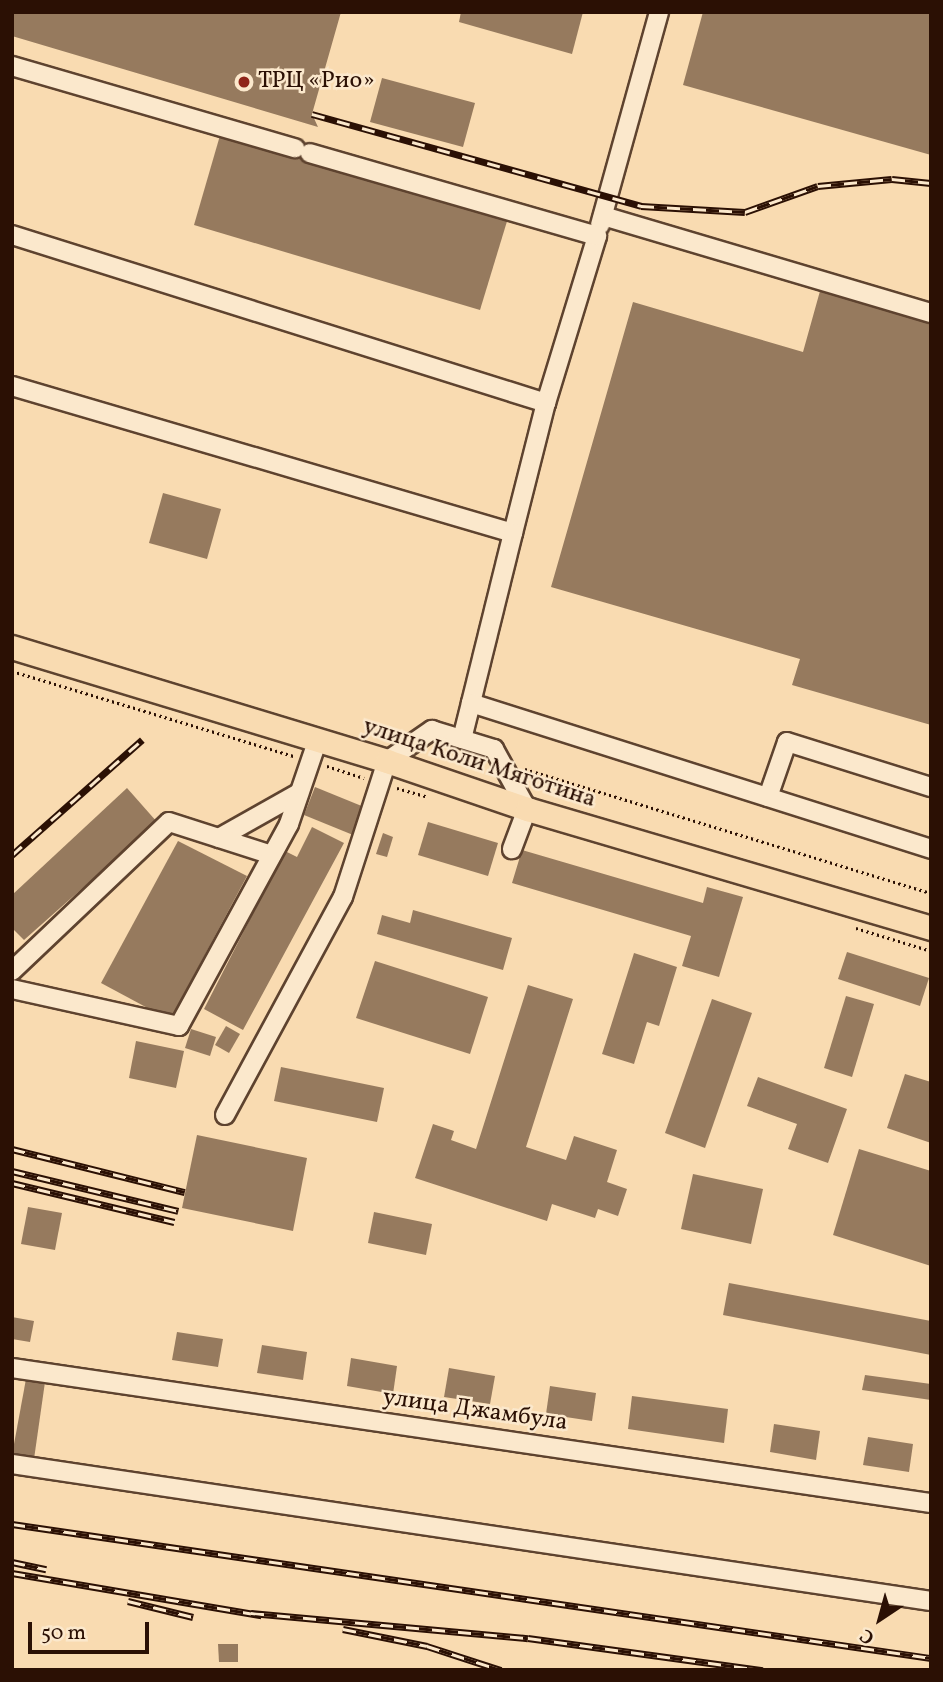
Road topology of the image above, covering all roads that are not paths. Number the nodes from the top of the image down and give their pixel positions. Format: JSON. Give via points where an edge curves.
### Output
{"nodes":[{"id":1,"x":659,"y":12,"type":"edge"},
{"id":2,"x":12,"y":66,"type":"edge"},
{"id":3,"x":603,"y":216,"type":"junction"},
{"id":4,"x":12,"y":234,"type":"edge"},
{"id":5,"x":597,"y":236,"type":"junction"},
{"id":6,"x":931,"y":313,"type":"edge"},
{"id":7,"x":12,"y":386,"type":"edge"},
{"id":8,"x":546,"y":403,"type":"junction"},
{"id":9,"x":513,"y":533,"type":"junction"},
{"id":10,"x":12,"y":647,"type":"edge"},
{"id":11,"x":471,"y":703,"type":"junction"},
{"id":12,"x":461,"y":739,"type":"junction"},
{"id":13,"x":318,"y":740,"type":"junction"},
{"id":14,"x":387,"y":761,"type":"junction"},
{"id":15,"x":931,"y":787,"type":"edge"},
{"id":16,"x":299,"y":793,"type":"junction"},
{"id":17,"x":768,"y":797,"type":"junction"},
{"id":18,"x":527,"y":809,"type":"junction"},
{"id":19,"x":219,"y":838,"type":"junction"},
{"id":20,"x":512,"y":849,"type":"dead end"},
{"id":21,"x":931,"y":849,"type":"edge"},
{"id":22,"x":272,"y":855,"type":"junction"},
{"id":23,"x":931,"y":928,"type":"edge"},
{"id":24,"x":12,"y":971,"type":"edge"},
{"id":25,"x":12,"y":989,"type":"edge"},
{"id":26,"x":225,"y":1115,"type":"dead end"},
{"id":27,"x":12,"y":1368,"type":"edge"},
{"id":28,"x":12,"y":1464,"type":"edge"},
{"id":29,"x":931,"y":1503,"type":"edge"},
{"id":30,"x":931,"y":1601,"type":"edge"}],
"edges":[{"from":1,"to":3,"type":"street"},
{"from":2,"to":5,"type":"street"},
{"from":3,"to":5,"type":"street"},
{"from":3,"to":6,"type":"street"},
{"from":4,"to":8,"type":"street"},
{"from":5,"to":8,"type":"street"},
{"from":7,"to":9,"type":"street"},
{"from":8,"to":9,"type":"street"},
{"from":9,"to":11,"type":"street"},
{"from":10,"to":13,"type":"main road","name":"улица Коли Мяготина"},
{"from":11,"to":12,"type":"street"},
{"from":11,"to":17,"type":"street"},
{"from":12,"to":14,"type":"street","via":[[432,730]]},
{"from":12,"to":18,"type":"street","via":[[494,748]]},
{"from":13,"to":14,"type":"main road","name":"улица Коли Мяготина"},
{"from":13,"to":16,"type":"street"},
{"from":14,"to":18,"type":"main road","name":"улица Коли Мяготина"},
{"from":14,"to":26,"type":"street","via":[[343,897]]},
{"from":15,"to":17,"type":"street","via":[[787,742]]},
{"from":16,"to":19,"type":"street"},
{"from":16,"to":22,"type":"street"},
{"from":17,"to":21,"type":"street"},
{"from":18,"to":20,"type":"street"},
{"from":18,"to":23,"type":"main road","name":"улица Коли Мяготина"},
{"from":19,"to":22,"type":"street"},
{"from":19,"to":24,"type":"street","via":[[169,822]]},
{"from":22,"to":25,"type":"street","via":[[179,1026]]},
{"from":27,"to":29,"type":"street","name":"улица Джамбула"},
{"from":28,"to":30,"type":"street"}]}
